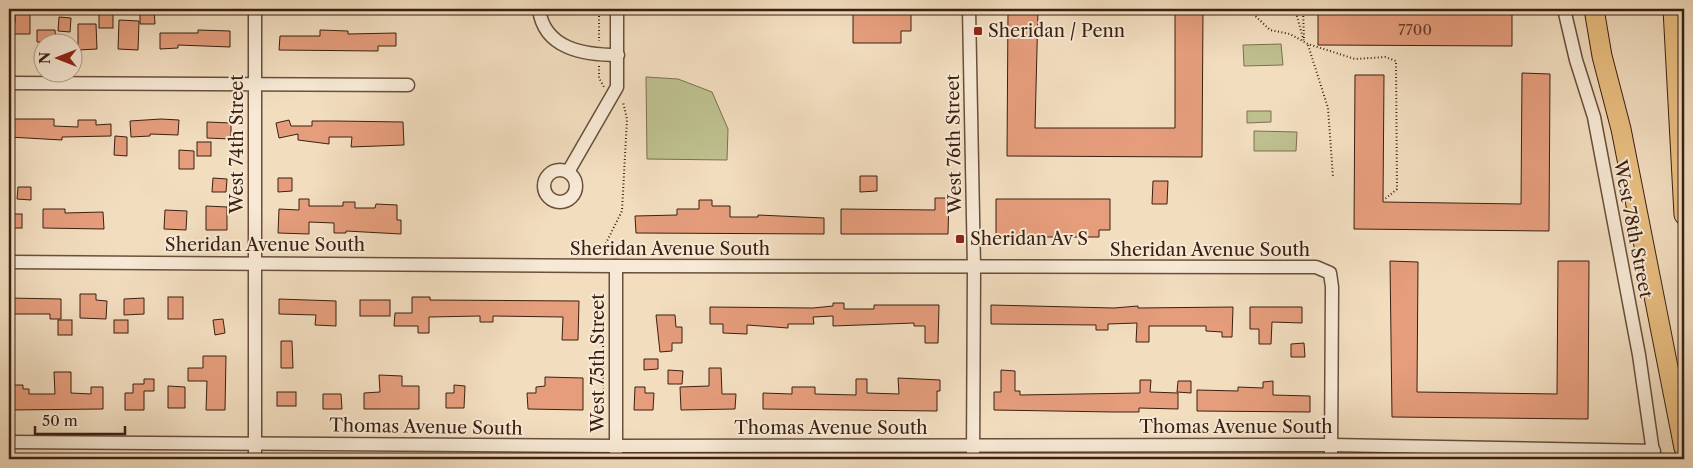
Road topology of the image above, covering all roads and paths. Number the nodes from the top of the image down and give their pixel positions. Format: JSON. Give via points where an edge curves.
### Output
{"nodes":[{"id":1,"x":255,"y":9,"type":"edge"},
{"id":2,"x":539,"y":9,"type":"edge"},
{"id":3,"x":599,"y":9,"type":"edge"},
{"id":4,"x":618,"y":9,"type":"edge"},
{"id":5,"x":968,"y":9,"type":"edge"},
{"id":6,"x":1248,"y":9,"type":"edge"},
{"id":7,"x":1295,"y":9,"type":"edge"},
{"id":8,"x":1303,"y":9,"type":"edge"},
{"id":9,"x":1564,"y":9,"type":"edge"},
{"id":10,"x":1594,"y":9,"type":"edge"},
{"id":11,"x":1673,"y":9,"type":"edge"},
{"id":12,"x":1304,"y":42,"type":"junction"},
{"id":13,"x":1308,"y":44,"type":"junction"},
{"id":14,"x":599,"y":55,"type":"junction"},
{"id":15,"x":618,"y":55,"type":"junction"},
{"id":16,"x":9,"y":84,"type":"edge"},
{"id":17,"x":255,"y":84,"type":"junction"},
{"id":18,"x":408,"y":85,"type":"dead end"},
{"id":19,"x":614,"y":94,"type":"junction"},
{"id":20,"x":568,"y":172,"type":"dead end"},
{"id":21,"x":1333,"y":176,"type":"dead end"},
{"id":22,"x":1385,"y":199,"type":"dead end"},
{"id":23,"x":1684,"y":215,"type":"edge"},
{"id":24,"x":9,"y":262,"type":"edge"},
{"id":25,"x":255,"y":262,"type":"junction"},
{"id":26,"x":610,"y":266,"type":"junction"},
{"id":27,"x":974,"y":268,"type":"junction"},
{"id":28,"x":603,"y":335,"type":"dead end"},
{"id":29,"x":603,"y":415,"type":"dead end"},
{"id":30,"x":9,"y":442,"type":"edge"},
{"id":31,"x":255,"y":443,"type":"junction"},
{"id":32,"x":974,"y":444,"type":"junction"},
{"id":33,"x":1331,"y":445,"type":"junction"},
{"id":34,"x":1684,"y":448,"type":"edge"},
{"id":35,"x":616,"y":453,"type":"edge"},
{"id":36,"x":1654,"y":455,"type":"edge"},
{"id":37,"x":255,"y":459,"type":"edge"},
{"id":38,"x":974,"y":459,"type":"edge"},
{"id":39,"x":1331,"y":459,"type":"edge"}],
"edges":[{"from":1,"to":17,"type":"street","name":"West 74th Street"},
{"from":2,"to":14,"type":"street","via":[[542,25],[559,43],[585,54]]},
{"from":3,"to":14,"type":"path"},
{"from":4,"to":15,"type":"street"},
{"from":5,"to":27,"type":"street","name":"West 76th Street"},
{"from":6,"to":12,"type":"path","via":[[1270,30],[1290,34]]},
{"from":7,"to":12,"type":"path"},
{"from":8,"to":12,"type":"path"},
{"from":9,"to":36,"type":"street","name":"West 78th Street","via":[[1594,117]]},
{"from":10,"to":34,"type":"highway"},
{"from":11,"to":23,"type":"highway"},
{"from":12,"to":13,"type":"path"},
{"from":13,"to":21,"type":"path","via":[[1328,108]]},
{"from":13,"to":22,"type":"path","via":[[1355,58],[1385,57],[1396,61],[1397,189]]},
{"from":14,"to":15,"type":"street"},
{"from":14,"to":19,"type":"path","via":[[601,84]]},
{"from":15,"to":19,"type":"street"},
{"from":16,"to":17,"type":"street"},
{"from":17,"to":18,"type":"street"},
{"from":17,"to":25,"type":"street","name":"West 74th Street"},
{"from":19,"to":20,"type":"street"},
{"from":19,"to":26,"type":"path","via":[[622,100],[627,112],[622,211],[606,243]]},
{"from":24,"to":25,"type":"street","name":"Sheridan Avenue South"},
{"from":25,"to":26,"type":"street","name":"Sheridan Avenue South"},
{"from":25,"to":31,"type":"street","name":"West 74th Street"},
{"from":26,"to":27,"type":"street","name":"Sheridan Avenue South"},
{"from":26,"to":35,"type":"street","name":"West 75th Street"},
{"from":27,"to":32,"type":"street","name":"West 76th Street"},
{"from":27,"to":33,"type":"street","name":"Sheridan Avenue South","via":[[1316,267],[1330,272]]},
{"from":28,"to":29,"type":"path"},
{"from":30,"to":31,"type":"street","name":"Thomas Avenue South"},
{"from":31,"to":35,"type":"street","name":"Thomas Avenue South"},
{"from":31,"to":37,"type":"street","name":"West 74th Street"},
{"from":32,"to":33,"type":"street","name":"Thomas Avenue South"},
{"from":32,"to":35,"type":"street","name":"Thomas Avenue South"},
{"from":32,"to":38,"type":"street","name":"West 76th Street"},
{"from":33,"to":36,"type":"street","name":"Thomas Avenue South"},
{"from":33,"to":39,"type":"street"}]}
